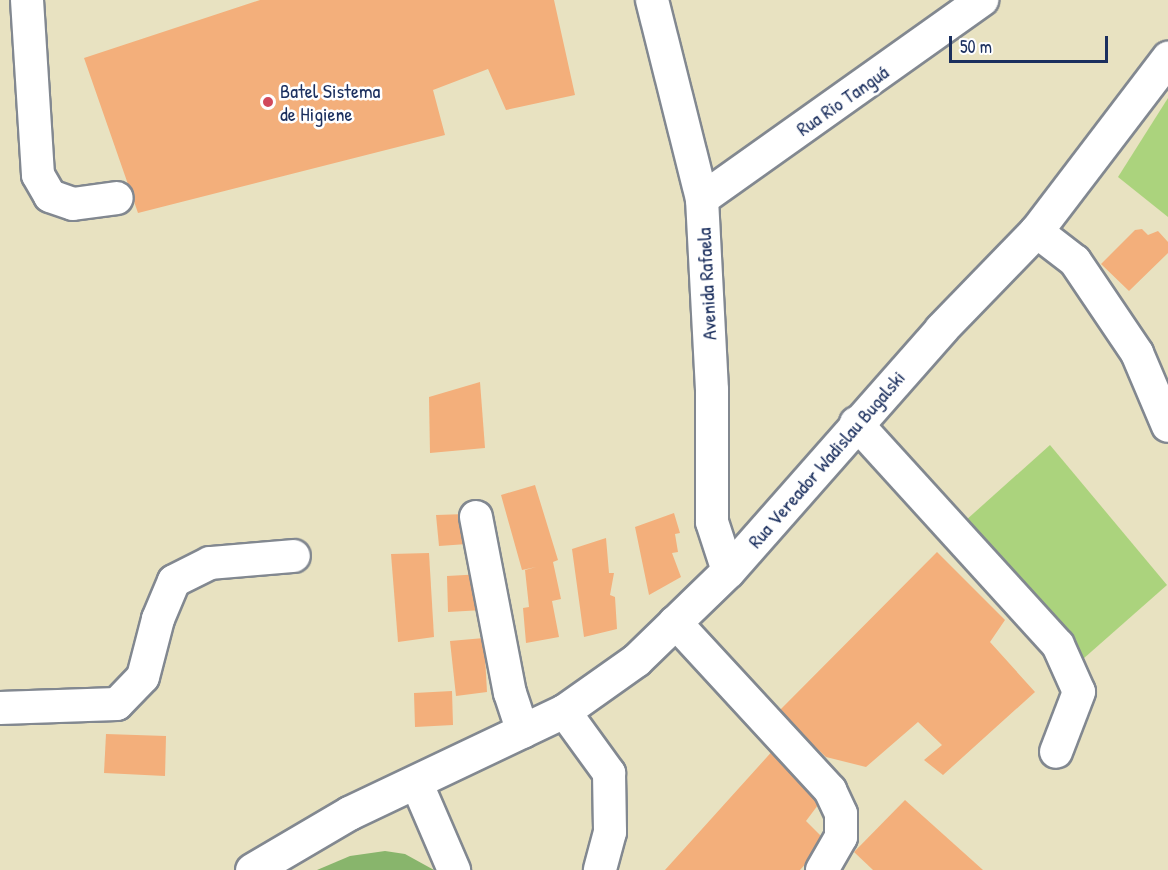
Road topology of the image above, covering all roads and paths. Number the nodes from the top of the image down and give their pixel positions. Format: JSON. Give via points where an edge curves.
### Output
{"nodes":[{"id":1,"x":27,"y":0,"type":"edge"},
{"id":2,"x":652,"y":0,"type":"edge"},
{"id":3,"x":982,"y":0,"type":"edge"},
{"id":4,"x":1168,"y":58,"type":"edge"},
{"id":5,"x":117,"y":198,"type":"dead end"},
{"id":6,"x":702,"y":199,"type":"junction"},
{"id":7,"x":1036,"y":231,"type":"junction"},
{"id":8,"x":856,"y":423,"type":"junction"},
{"id":9,"x":1168,"y":426,"type":"edge"},
{"id":10,"x":476,"y":517,"type":"dead end"},
{"id":11,"x":294,"y":556,"type":"dead end"},
{"id":12,"x":728,"y":571,"type":"junction"},
{"id":13,"x":675,"y":622,"type":"junction"},
{"id":14,"x":0,"y":708,"type":"edge"},
{"id":15,"x":564,"y":711,"type":"junction"},
{"id":16,"x":523,"y":732,"type":"junction"},
{"id":17,"x":1056,"y":752,"type":"dead end"},
{"id":18,"x":417,"y":784,"type":"junction"},
{"id":19,"x":252,"y":870,"type":"edge"},
{"id":20,"x":454,"y":870,"type":"edge"},
{"id":21,"x":600,"y":870,"type":"edge"},
{"id":22,"x":822,"y":870,"type":"edge"}],
"edges":[{"from":1,"to":5,"type":"street","via":[[38,175],[50,196],[73,204]]},
{"from":2,"to":6,"type":"street","name":"Avenida Rafaela"},
{"from":3,"to":6,"type":"street","name":"Rua Rio Tanguá"},
{"from":4,"to":7,"type":"main road","name":"Rua Vereador Wadislau Bugalski"},
{"from":6,"to":12,"type":"street","name":"Avenida Rafaela","via":[[712,390],[712,522]]},
{"from":7,"to":8,"type":"main road","name":"Rua Vereador Wadislau Bugalski"},
{"from":7,"to":9,"type":"street","via":[[1075,261],[1137,352]]},
{"from":8,"to":12,"type":"main road","name":"Rua Vereador Wadislau Bugalski"},
{"from":8,"to":17,"type":"street","via":[[1058,645],[1079,692]]},
{"from":10,"to":16,"type":"street","via":[[510,693]]},
{"from":11,"to":14,"type":"street","via":[[210,563],[174,581],[158,619],[143,677],[117,704]]},
{"from":12,"to":13,"type":"main road","name":"Rua Vereador Wadislau Bugalski"},
{"from":13,"to":15,"type":"main road","name":"Rua Vereador Wadislau Bugalski","via":[[636,660]]},
{"from":13,"to":22,"type":"street","via":[[830,790],[841,814],[841,837]]},
{"from":15,"to":16,"type":"main road","name":"Rua Vereador Wadislau Bugalski"},
{"from":15,"to":21,"type":"street","via":[[609,773],[610,832]]},
{"from":16,"to":18,"type":"main road","name":"Rua Vereador Wadislau Bugalski"},
{"from":18,"to":19,"type":"main road","name":"Rua Vereador Wadislau Bugalski","via":[[349,813]]},
{"from":18,"to":20,"type":"street"}]}
